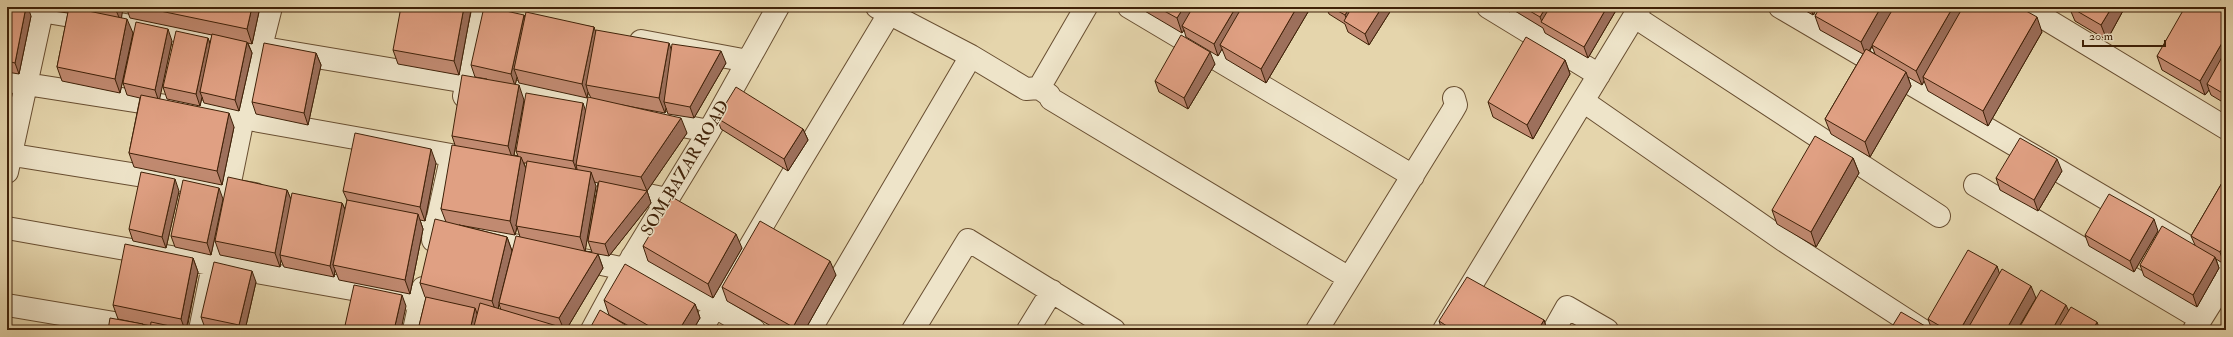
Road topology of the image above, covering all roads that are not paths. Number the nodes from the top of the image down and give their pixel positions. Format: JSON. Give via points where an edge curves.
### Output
{"nodes":[{"id":1,"x":17,"y":7,"type":"edge"},
{"id":2,"x":271,"y":7,"type":"edge"},
{"id":3,"x":461,"y":7,"type":"edge"},
{"id":4,"x":778,"y":7,"type":"edge"},
{"id":5,"x":1086,"y":7,"type":"edge"},
{"id":6,"x":1129,"y":7,"type":"edge"},
{"id":7,"x":1488,"y":7,"type":"edge"},
{"id":8,"x":1780,"y":7,"type":"edge"},
{"id":9,"x":2026,"y":7,"type":"edge"},
{"id":10,"x":42,"y":9,"type":"edge"},
{"id":11,"x":483,"y":9,"type":"edge"},
{"id":12,"x":883,"y":10,"type":"edge"},
{"id":13,"x":1637,"y":12,"type":"edge"},
{"id":14,"x":506,"y":15,"type":"edge"},
{"id":15,"x":623,"y":37,"type":"edge"},
{"id":16,"x":260,"y":48,"type":"junction"},
{"id":17,"x":971,"y":56,"type":"junction"},
{"id":18,"x":748,"y":61,"type":"junction"},
{"id":19,"x":1599,"y":75,"type":"junction"},
{"id":20,"x":16,"y":82,"type":"edge"},
{"id":21,"x":467,"y":82,"type":"junction"},
{"id":22,"x":1039,"y":88,"type":"junction"},
{"id":23,"x":1454,"y":98,"type":"dead end"},
{"id":24,"x":1583,"y":101,"type":"junction"},
{"id":25,"x":243,"y":118,"type":"junction"},
{"id":26,"x":2226,"y":128,"type":"edge"},
{"id":27,"x":709,"y":131,"type":"junction"},
{"id":28,"x":452,"y":154,"type":"junction"},
{"id":29,"x":8,"y":160,"type":"edge"},
{"id":30,"x":498,"y":164,"type":"edge"},
{"id":31,"x":544,"y":173,"type":"edge"},
{"id":32,"x":1412,"y":176,"type":"junction"},
{"id":33,"x":1975,"y":185,"type":"dead end"},
{"id":34,"x":229,"y":189,"type":"junction"},
{"id":35,"x":275,"y":197,"type":"edge"},
{"id":36,"x":667,"y":199,"type":"junction"},
{"id":37,"x":375,"y":215,"type":"edge"},
{"id":38,"x":1939,"y":216,"type":"dead end"},
{"id":39,"x":436,"y":227,"type":"junction"},
{"id":40,"x":7,"y":228,"type":"edge"},
{"id":41,"x":629,"y":263,"type":"junction"},
{"id":42,"x":213,"y":266,"type":"junction"},
{"id":43,"x":2226,"y":269,"type":"edge"},
{"id":44,"x":1349,"y":278,"type":"junction"},
{"id":45,"x":2226,"y":279,"type":"edge"},
{"id":46,"x":1052,"y":291,"type":"junction"},
{"id":47,"x":420,"y":301,"type":"junction"},
{"id":48,"x":7,"y":305,"type":"edge"},
{"id":49,"x":715,"y":306,"type":"junction"},
{"id":50,"x":473,"y":314,"type":"edge"},
{"id":51,"x":2198,"y":325,"type":"edge"},
{"id":52,"x":1106,"y":328,"type":"edge"},
{"id":53,"x":156,"y":330,"type":"edge"},
{"id":54,"x":200,"y":330,"type":"edge"},
{"id":55,"x":414,"y":330,"type":"edge"},
{"id":56,"x":592,"y":330,"type":"edge"},
{"id":57,"x":701,"y":330,"type":"edge"},
{"id":58,"x":754,"y":330,"type":"edge"},
{"id":59,"x":810,"y":330,"type":"edge"},
{"id":60,"x":913,"y":330,"type":"edge"},
{"id":61,"x":1028,"y":330,"type":"edge"},
{"id":62,"x":1317,"y":330,"type":"edge"},
{"id":63,"x":1444,"y":330,"type":"edge"},
{"id":64,"x":1554,"y":330,"type":"edge"},
{"id":65,"x":1607,"y":330,"type":"edge"},
{"id":66,"x":1922,"y":330,"type":"edge"}],
"edges":[{"from":1,"to":10,"type":"street"},
{"from":2,"to":16,"type":"street"},
{"from":3,"to":11,"type":"street"},
{"from":4,"to":18,"type":"street","name":"SOM BAZAR ROAD"},
{"from":5,"to":22,"type":"street"},
{"from":6,"to":32,"type":"street"},
{"from":7,"to":19,"type":"street"},
{"from":8,"to":43,"type":"street"},
{"from":9,"to":26,"type":"street"},
{"from":10,"to":16,"type":"street"},
{"from":10,"to":20,"type":"street"},
{"from":11,"to":14,"type":"street"},
{"from":11,"to":21,"type":"street"},
{"from":12,"to":17,"type":"street"},
{"from":12,"to":49,"type":"street"},
{"from":13,"to":19,"type":"street"},
{"from":13,"to":38,"type":"street"},
{"from":15,"to":18,"type":"street"},
{"from":16,"to":21,"type":"street"},
{"from":16,"to":25,"type":"street"},
{"from":17,"to":22,"type":"street","via":[[1026,89]]},
{"from":17,"to":59,"type":"street"},
{"from":18,"to":27,"type":"street","name":"SOM BAZAR ROAD"},
{"from":19,"to":24,"type":"street"},
{"from":20,"to":25,"type":"street"},
{"from":20,"to":29,"type":"street"},
{"from":21,"to":27,"type":"street"},
{"from":21,"to":28,"type":"street"},
{"from":22,"to":44,"type":"street","via":[[1049,95],[1050,99]]},
{"from":23,"to":32,"type":"street","via":[[1456,105]]},
{"from":24,"to":63,"type":"street"},
{"from":24,"to":66,"type":"street","via":[[1783,240]]},
{"from":25,"to":28,"type":"street"},
{"from":25,"to":34,"type":"street"},
{"from":27,"to":36,"type":"street","name":"SOM BAZAR ROAD"},
{"from":28,"to":30,"type":"street"},
{"from":28,"to":39,"type":"street"},
{"from":29,"to":34,"type":"street"},
{"from":31,"to":36,"type":"street"},
{"from":32,"to":44,"type":"street"},
{"from":33,"to":51,"type":"street"},
{"from":34,"to":35,"type":"street"},
{"from":34,"to":42,"type":"street"},
{"from":36,"to":41,"type":"street","name":"SOM BAZAR ROAD"},
{"from":37,"to":39,"type":"street"},
{"from":39,"to":41,"type":"street"},
{"from":39,"to":47,"type":"street"},
{"from":40,"to":42,"type":"street"},
{"from":41,"to":49,"type":"street"},
{"from":41,"to":56,"type":"street","name":"SOM BAZAR ROAD"},
{"from":42,"to":47,"type":"street"},
{"from":42,"to":54,"type":"street"},
{"from":44,"to":62,"type":"street"},
{"from":45,"to":51,"type":"street"},
{"from":46,"to":52,"type":"street"},
{"from":46,"to":60,"type":"street","via":[[968,240]]},
{"from":46,"to":61,"type":"street"},
{"from":47,"to":50,"type":"street"},
{"from":47,"to":55,"type":"street"},
{"from":48,"to":53,"type":"street"},
{"from":49,"to":57,"type":"street"},
{"from":49,"to":58,"type":"street"},
{"from":64,"to":65,"type":"street","via":[[1568,307]]}]}
